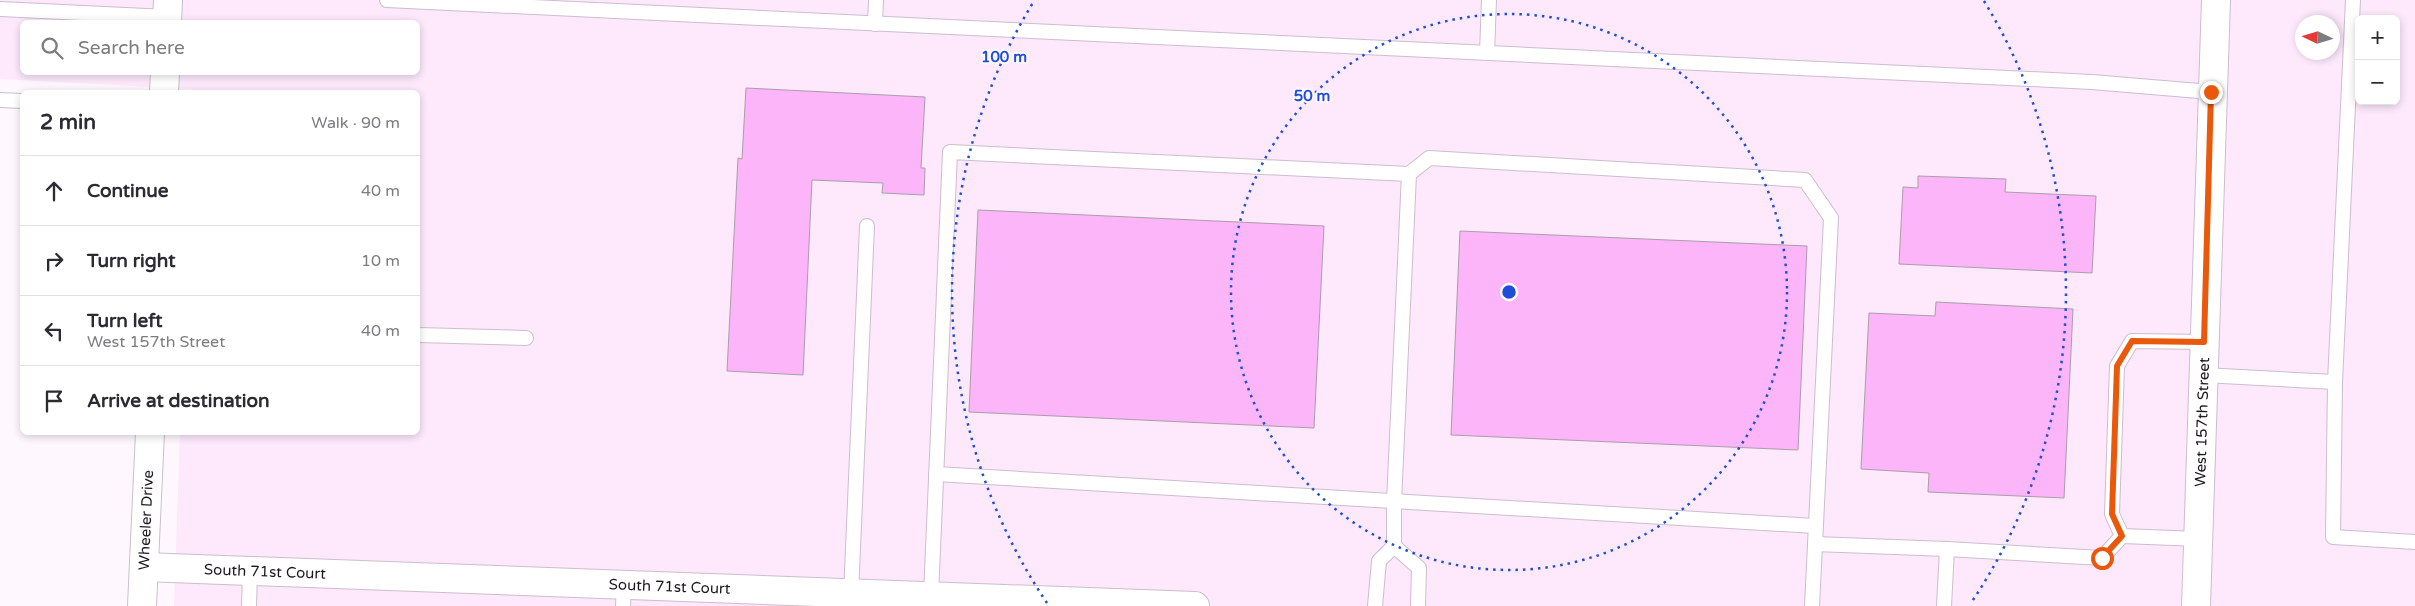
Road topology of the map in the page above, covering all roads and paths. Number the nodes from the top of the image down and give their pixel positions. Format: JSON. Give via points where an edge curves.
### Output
{"nodes":[{"id":1,"x":387,"y":0,"type":"edge"},
{"id":2,"x":876,"y":0,"type":"edge"},
{"id":3,"x":1489,"y":0,"type":"edge"},
{"id":4,"x":2216,"y":0,"type":"edge"},
{"id":5,"x":2353,"y":0,"type":"edge"},
{"id":6,"x":66,"y":6,"type":"edge"},
{"id":7,"x":0,"y":9,"type":"edge"},
{"id":8,"x":168,"y":13,"type":"edge"},
{"id":9,"x":876,"y":24,"type":"junction"},
{"id":10,"x":1487,"y":53,"type":"junction"},
{"id":11,"x":165,"y":75,"type":"edge"},
{"id":12,"x":164,"y":90,"type":"edge"},
{"id":13,"x":2211,"y":92,"type":"junction"},
{"id":14,"x":0,"y":100,"type":"edge"},
{"id":15,"x":20,"y":101,"type":"edge"},
{"id":16,"x":1409,"y":174,"type":"junction"},
{"id":17,"x":867,"y":226,"type":"dead end"},
{"id":18,"x":420,"y":335,"type":"edge"},
{"id":19,"x":526,"y":338,"type":"dead end"},
{"id":20,"x":2204,"y":342,"type":"junction"},
{"id":21,"x":2203,"y":375,"type":"junction"},
{"id":22,"x":2335,"y":382,"type":"junction"},
{"id":23,"x":150,"y":435,"type":"edge"},
{"id":24,"x":936,"y":474,"type":"junction"},
{"id":25,"x":1394,"y":502,"type":"junction"},
{"id":26,"x":1815,"y":526,"type":"junction"},
{"id":27,"x":2122,"y":536,"type":"junction"},
{"id":28,"x":2199,"y":539,"type":"junction"},
{"id":29,"x":2415,"y":542,"type":"edge"},
{"id":30,"x":1815,"y":544,"type":"junction"},
{"id":31,"x":1394,"y":546,"type":"junction"},
{"id":32,"x":1948,"y":549,"type":"junction"},
{"id":33,"x":144,"y":567,"type":"junction"},
{"id":34,"x":250,"y":572,"type":"junction"},
{"id":35,"x":851,"y":594,"type":"junction"},
{"id":36,"x":624,"y":596,"type":"edge"},
{"id":37,"x":948,"y":600,"type":"edge"},
{"id":38,"x":142,"y":606,"type":"edge"},
{"id":39,"x":249,"y":606,"type":"edge"},
{"id":40,"x":1195,"y":606,"type":"edge"},
{"id":41,"x":1375,"y":606,"type":"edge"},
{"id":42,"x":1418,"y":606,"type":"edge"},
{"id":43,"x":1812,"y":606,"type":"edge"},
{"id":44,"x":1944,"y":606,"type":"edge"},
{"id":45,"x":2196,"y":606,"type":"edge"}],
"edges":[{"from":1,"to":9,"type":"lane"},
{"from":2,"to":9,"type":"lane"},
{"from":3,"to":10,"type":"lane"},
{"from":4,"to":13,"type":"street","name":"West 157th Street"},
{"from":5,"to":22,"type":"lane"},
{"from":6,"to":7,"type":"lane"},
{"from":6,"to":8,"type":"lane"},
{"from":9,"to":10,"type":"lane"},
{"from":10,"to":13,"type":"lane","via":[[2092,82]]},
{"from":11,"to":12,"type":"street"},
{"from":13,"to":20,"type":"street","name":"West 157th Street"},
{"from":14,"to":15,"type":"lane"},
{"from":16,"to":24,"type":"lane","via":[[950,152]]},
{"from":16,"to":25,"type":"lane"},
{"from":16,"to":26,"type":"lane","via":[[1429,158],[1805,180],[1831,218]]},
{"from":17,"to":35,"type":"lane"},
{"from":18,"to":19,"type":"lane"},
{"from":20,"to":21,"type":"street","name":"West 157th Street"},
{"from":20,"to":27,"type":"lane","via":[[2132,341],[2117,366],[2112,514]]},
{"from":21,"to":22,"type":"lane"},
{"from":21,"to":28,"type":"street","name":"West 157th Street"},
{"from":22,"to":29,"type":"lane","via":[[2333,537]]},
{"from":23,"to":33,"type":"street","name":"Wheeler Drive"},
{"from":24,"to":25,"type":"lane"},
{"from":24,"to":37,"type":"lane"},
{"from":25,"to":26,"type":"lane"},
{"from":25,"to":31,"type":"lane"},
{"from":26,"to":30,"type":"lane"},
{"from":27,"to":28,"type":"lane"},
{"from":27,"to":32,"type":"lane","via":[[2102,558]]},
{"from":28,"to":45,"type":"street","name":"West 157th Street"},
{"from":30,"to":32,"type":"lane"},
{"from":30,"to":43,"type":"lane"},
{"from":31,"to":41,"type":"lane","via":[[1379,561]]},
{"from":31,"to":42,"type":"lane","via":[[1419,568]]},
{"from":32,"to":44,"type":"lane"},
{"from":33,"to":34,"type":"street","name":"South 71st Court"},
{"from":33,"to":38,"type":"street","name":"Wheeler Drive"},
{"from":34,"to":36,"type":"street","name":"South 71st Court"},
{"from":34,"to":39,"type":"lane"},
{"from":35,"to":36,"type":"street","name":"South 71st Court"},
{"from":35,"to":37,"type":"street","name":"South 71st Court"},
{"from":37,"to":40,"type":"street","name":"South 71st Court"}]}
